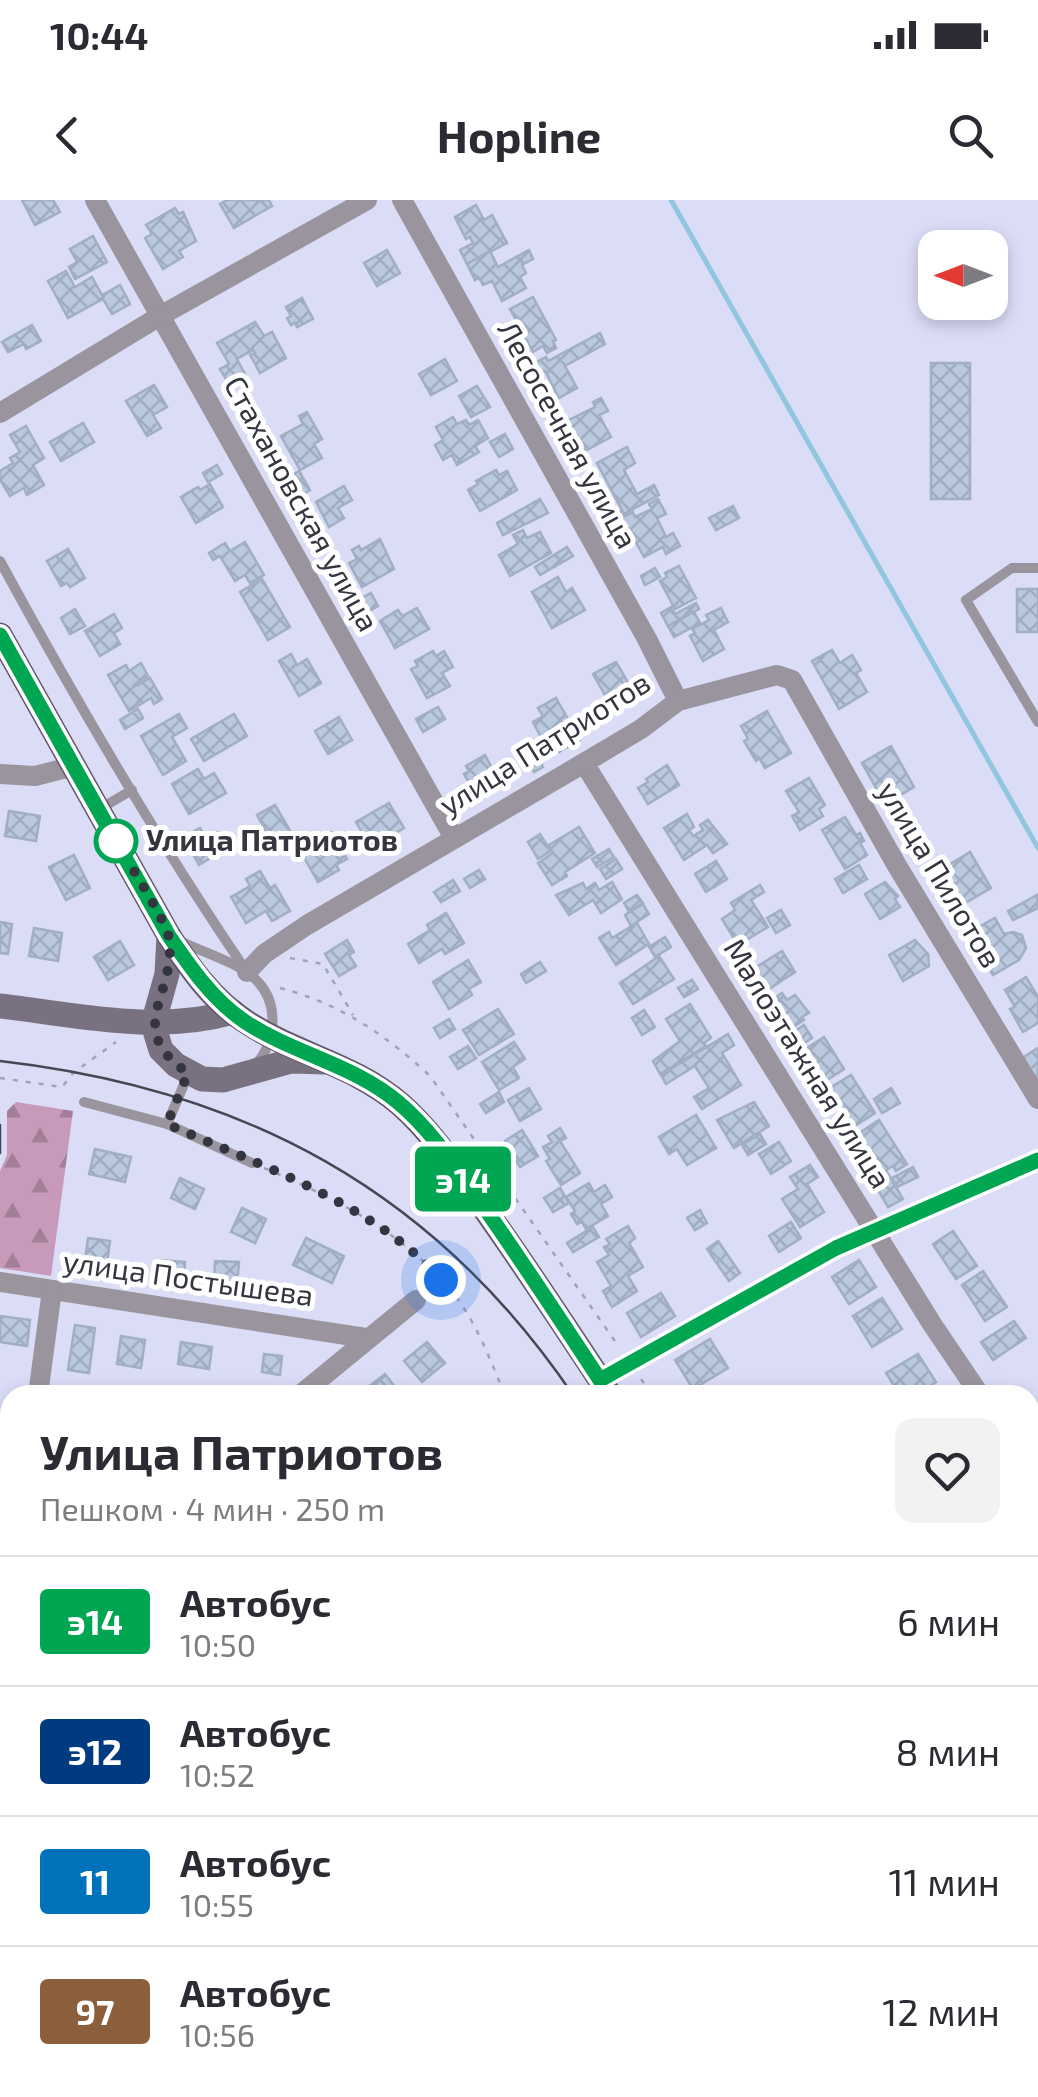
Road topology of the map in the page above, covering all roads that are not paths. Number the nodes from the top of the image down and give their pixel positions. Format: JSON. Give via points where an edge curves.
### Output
{"nodes":[{"id":1,"x":95,"y":200,"type":"edge"},
{"id":2,"x":366,"y":200,"type":"edge"},
{"id":3,"x":402,"y":200,"type":"edge"},
{"id":4,"x":160,"y":316,"type":"junction"},
{"id":5,"x":0,"y":412,"type":"edge"},
{"id":6,"x":0,"y":560,"type":"edge"},
{"id":7,"x":1038,"y":568,"type":"edge"},
{"id":8,"x":0,"y":635,"type":"edge"},
{"id":9,"x":792,"y":680,"type":"joint"},
{"id":10,"x":678,"y":701,"type":"junction"},
{"id":11,"x":1038,"y":722,"type":"edge"},
{"id":12,"x":584,"y":764,"type":"junction"},
{"id":13,"x":74,"y":766,"type":"junction"},
{"id":14,"x":0,"y":774,"type":"edge"},
{"id":15,"x":132,"y":790,"type":"junction"},
{"id":16,"x":98,"y":810,"type":"junction"},
{"id":17,"x":454,"y":838,"type":"junction"},
{"id":18,"x":169,"y":936,"type":"junction"},
{"id":19,"x":247,"y":972,"type":"junction"},
{"id":20,"x":0,"y":1006,"type":"edge"},
{"id":21,"x":233,"y":1012,"type":"junction"},
{"id":22,"x":153,"y":1024,"type":"junction"},
{"id":23,"x":271,"y":1036,"type":"junction"},
{"id":24,"x":333,"y":1062,"type":"junction"},
{"id":25,"x":188,"y":1073,"type":"junction"},
{"id":26,"x":245,"y":1076,"type":"junction"},
{"id":27,"x":1038,"y":1099,"type":"edge"},
{"id":28,"x":84,"y":1102,"type":"dead end"},
{"id":29,"x":167,"y":1124,"type":"junction"},
{"id":30,"x":1038,"y":1160,"type":"edge"},
{"id":31,"x":252,"y":1163,"type":"road end"},
{"id":32,"x":875,"y":1229,"type":"junction"},
{"id":33,"x":0,"y":1282,"type":"edge"},
{"id":34,"x":52,"y":1290,"type":"junction"},
{"id":35,"x":416,"y":1300,"type":"road end"},
{"id":36,"x":366,"y":1338,"type":"junction"},
{"id":37,"x":39,"y":1385,"type":"edge"},
{"id":38,"x":312,"y":1385,"type":"edge"},
{"id":39,"x":603,"y":1385,"type":"edge"},
{"id":40,"x":610,"y":1385,"type":"edge"},
{"id":41,"x":973,"y":1385,"type":"edge"}],
"edges":[{"from":1,"to":4,"type":"street","name":"Стахановская улица"},
{"from":2,"to":4,"type":"street"},
{"from":3,"to":10,"type":"street","name":"Лесосечная улица"},
{"from":4,"to":5,"type":"street"},
{"from":4,"to":17,"type":"street","name":"Стахановская улица"},
{"from":6,"to":15,"type":"lane"},
{"from":7,"to":11,"type":"lane","via":[[1012,568],[966,600]]},
{"from":8,"to":13,"type":"main road"},
{"from":9,"to":10,"type":"street","name":"улица Патриотов","via":[[768,676]]},
{"from":9,"to":27,"type":"street","name":"улица Пилотов"},
{"from":10,"to":12,"type":"street","name":"улица Патриотов"},
{"from":12,"to":17,"type":"street","name":"улица Патриотов"},
{"from":12,"to":32,"type":"street","name":"Малоэтажная улица"},
{"from":13,"to":14,"type":"street","via":[[34,776]]},
{"from":13,"to":16,"type":"main road"},
{"from":15,"to":16,"type":"lane"},
{"from":15,"to":19,"type":"lane"},
{"from":16,"to":18,"type":"main road"},
{"from":17,"to":19,"type":"street","name":"улица Патриотов","via":[[264,954]]},
{"from":18,"to":19,"type":"lane"},
{"from":18,"to":21,"type":"main road"},
{"from":18,"to":22,"type":"main road"},
{"from":19,"to":23,"type":"lane","via":[[264,984],[274,1012]]},
{"from":20,"to":22,"type":"main road"},
{"from":21,"to":22,"type":"main road"},
{"from":21,"to":23,"type":"main road"},
{"from":22,"to":25,"type":"main road","via":[[162,1050]]},
{"from":23,"to":24,"type":"main road"},
{"from":23,"to":26,"type":"lane"},
{"from":24,"to":26,"type":"main road","via":[[291,1061]]},
{"from":24,"to":39,"type":"main road","via":[[399,1103],[431,1135]]},
{"from":25,"to":26,"type":"main road","via":[[202,1079]]},
{"from":25,"to":29,"type":"lane"},
{"from":28,"to":29,"type":"lane"},
{"from":29,"to":31,"type":"lane"},
{"from":30,"to":32,"type":"street"},
{"from":32,"to":40,"type":"street"},
{"from":32,"to":41,"type":"street","name":"Малоэтажная улица"},
{"from":33,"to":34,"type":"street","name":"улица Постышева"},
{"from":34,"to":36,"type":"street","name":"улица Постышева"},
{"from":34,"to":37,"type":"street"},
{"from":35,"to":36,"type":"street"},
{"from":36,"to":38,"type":"street"}]}
